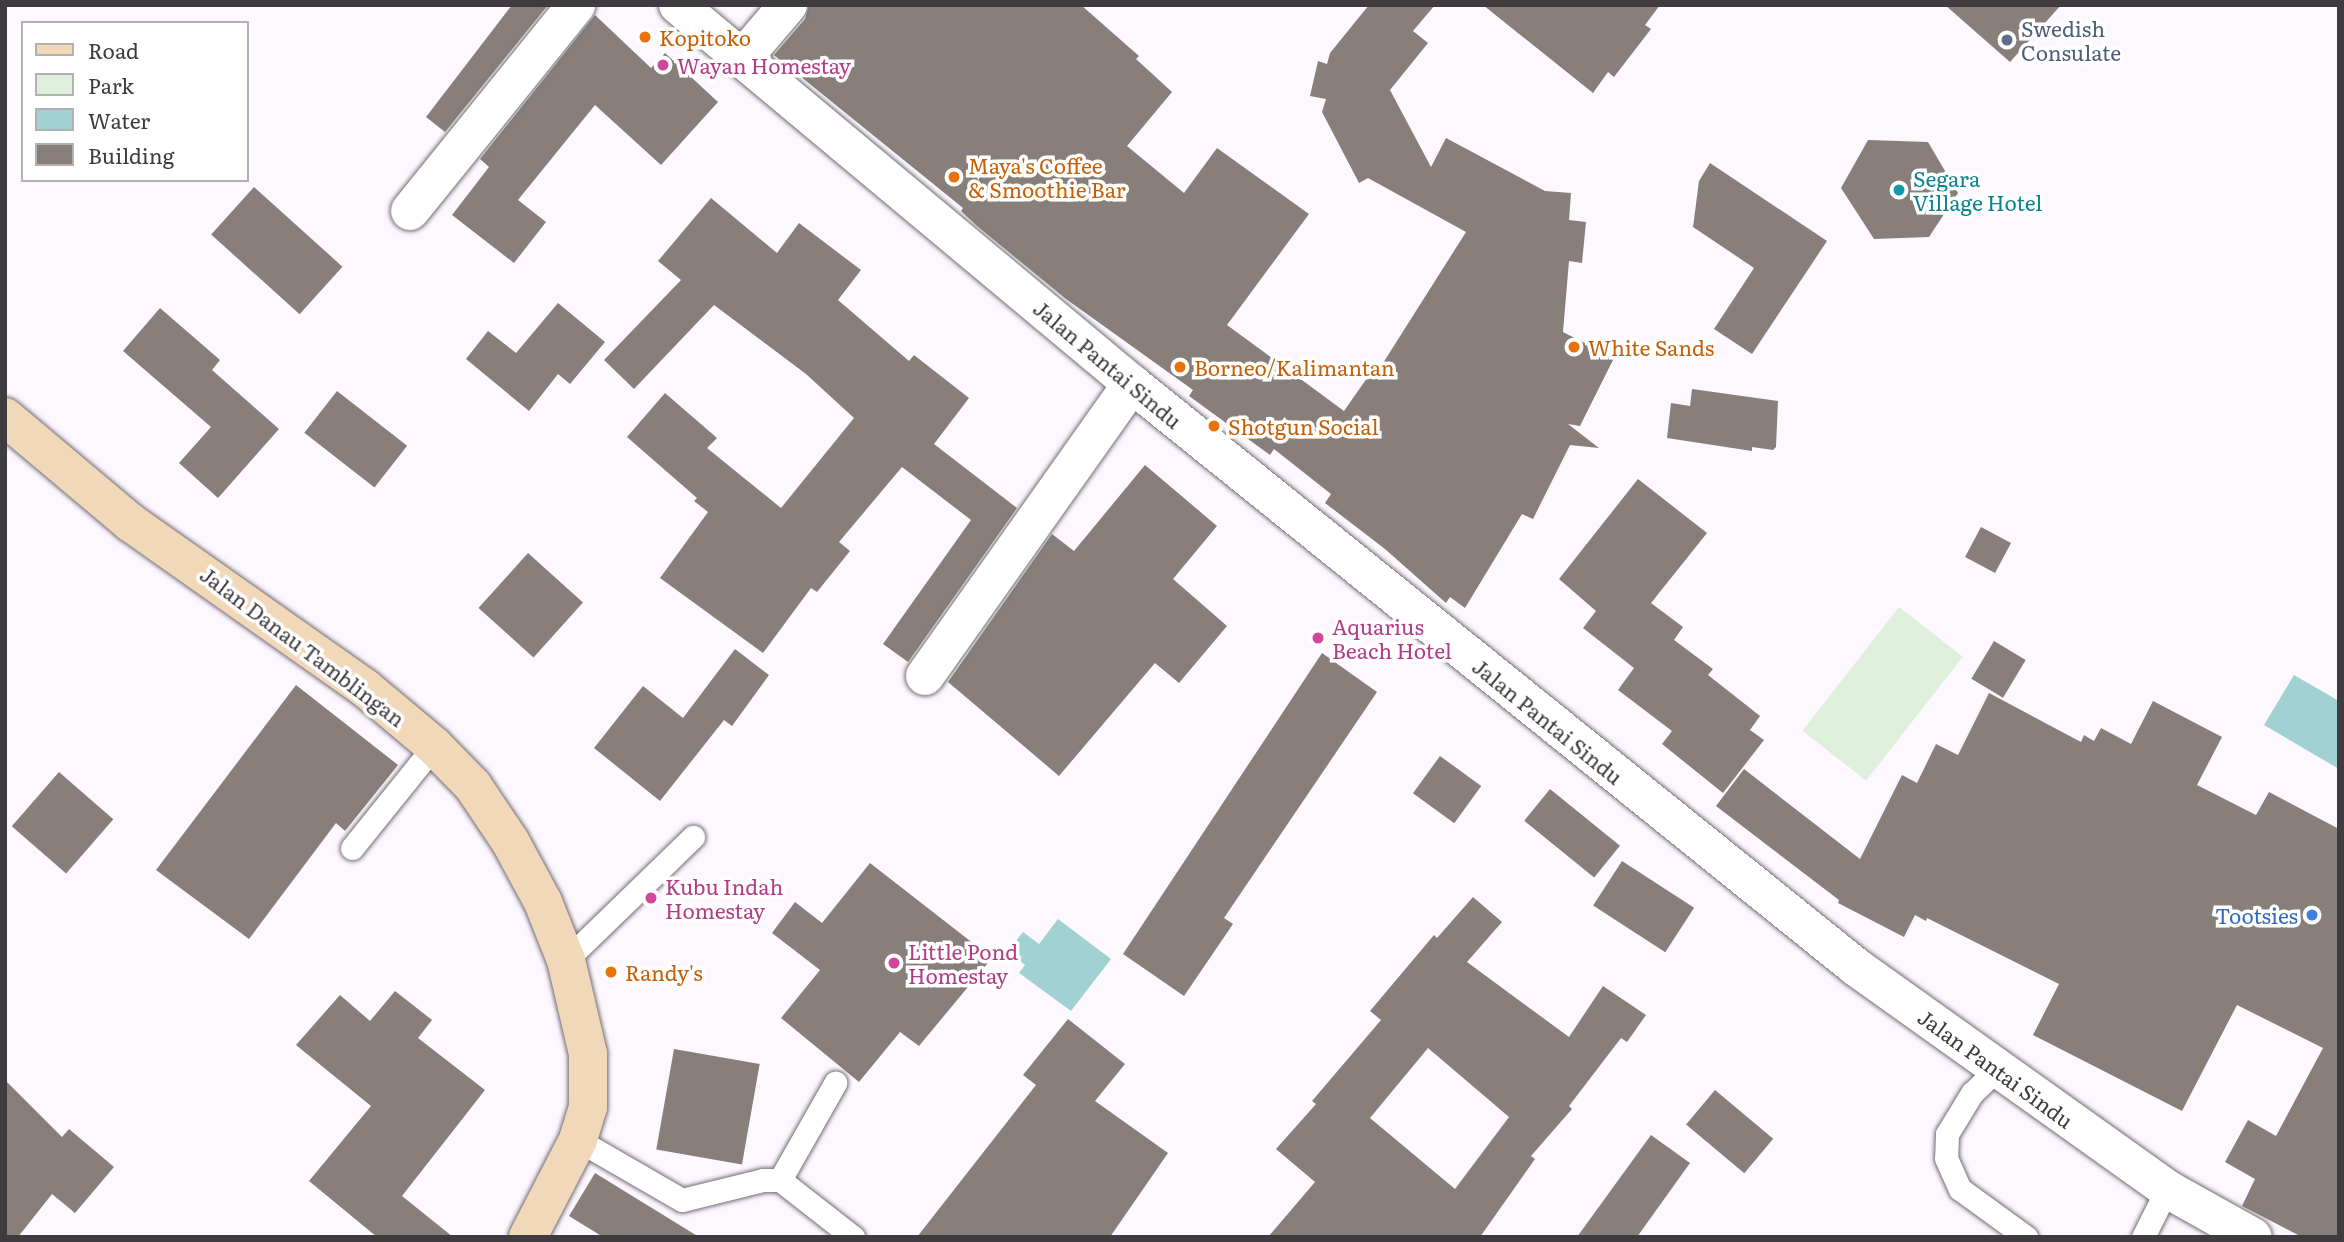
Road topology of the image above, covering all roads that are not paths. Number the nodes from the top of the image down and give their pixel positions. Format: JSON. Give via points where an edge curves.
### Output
{"nodes":[{"id":1,"x":576,"y":5,"type":"edge"},
{"id":2,"x":678,"y":5,"type":"edge"},
{"id":3,"x":788,"y":5,"type":"edge"},
{"id":4,"x":741,"y":59,"type":"junction"},
{"id":5,"x":410,"y":211,"type":"dead end"},
{"id":6,"x":1132,"y":384,"type":"junction"},
{"id":7,"x":5,"y":417,"type":"edge"},
{"id":8,"x":925,"y":677,"type":"dead end"},
{"id":9,"x":434,"y":746,"type":"junction"},
{"id":10,"x":693,"y":837,"type":"dead end"},
{"id":11,"x":352,"y":848,"type":"dead end"},
{"id":12,"x":566,"y":960,"type":"junction"},
{"id":13,"x":1996,"y":1070,"type":"junction"},
{"id":14,"x":835,"y":1083,"type":"dead end"},
{"id":15,"x":578,"y":1140,"type":"junction"},
{"id":16,"x":780,"y":1180,"type":"junction"},
{"id":17,"x":2167,"y":1189,"type":"junction"},
{"id":18,"x":528,"y":1237,"type":"edge"},
{"id":19,"x":853,"y":1237,"type":"edge"},
{"id":20,"x":2026,"y":1237,"type":"edge"},
{"id":21,"x":2143,"y":1237,"type":"edge"},
{"id":22,"x":2253,"y":1237,"type":"edge"}],
"edges":[{"from":1,"to":5,"type":"street"},
{"from":2,"to":4,"type":"street","name":"Jalan Pantai Sindu"},
{"from":3,"to":4,"type":"street"},
{"from":4,"to":6,"type":"street","name":"Jalan Pantai Sindu"},
{"from":6,"to":8,"type":"street"},
{"from":6,"to":13,"type":"street","name":"Jalan Pantai Sindu","via":[[1845,959]]},
{"from":7,"to":9,"type":"street","name":"Jalan Danau Tamblingan","via":[[131,523],[365,688]]},
{"from":9,"to":11,"type":"lane"},
{"from":9,"to":12,"type":"street","name":"Jalan Danau Tamblingan","via":[[473,786],[510,841],[543,902]]},
{"from":10,"to":12,"type":"lane"},
{"from":12,"to":15,"type":"street","name":"Jalan Danau Tamblingan","via":[[588,1054],[588,1107]]},
{"from":13,"to":17,"type":"street","name":"Jalan Pantai Sindu"},
{"from":13,"to":20,"type":"lane","via":[[1972,1093],[1947,1134],[1946,1158],[1960,1189]]},
{"from":14,"to":16,"type":"lane"},
{"from":15,"to":16,"type":"lane","via":[[682,1200]]},
{"from":15,"to":18,"type":"street","name":"Jalan Danau Tamblingan"},
{"from":16,"to":19,"type":"lane"},
{"from":17,"to":21,"type":"lane"},
{"from":17,"to":22,"type":"street","name":"Jalan Pantai Sindu"}]}
